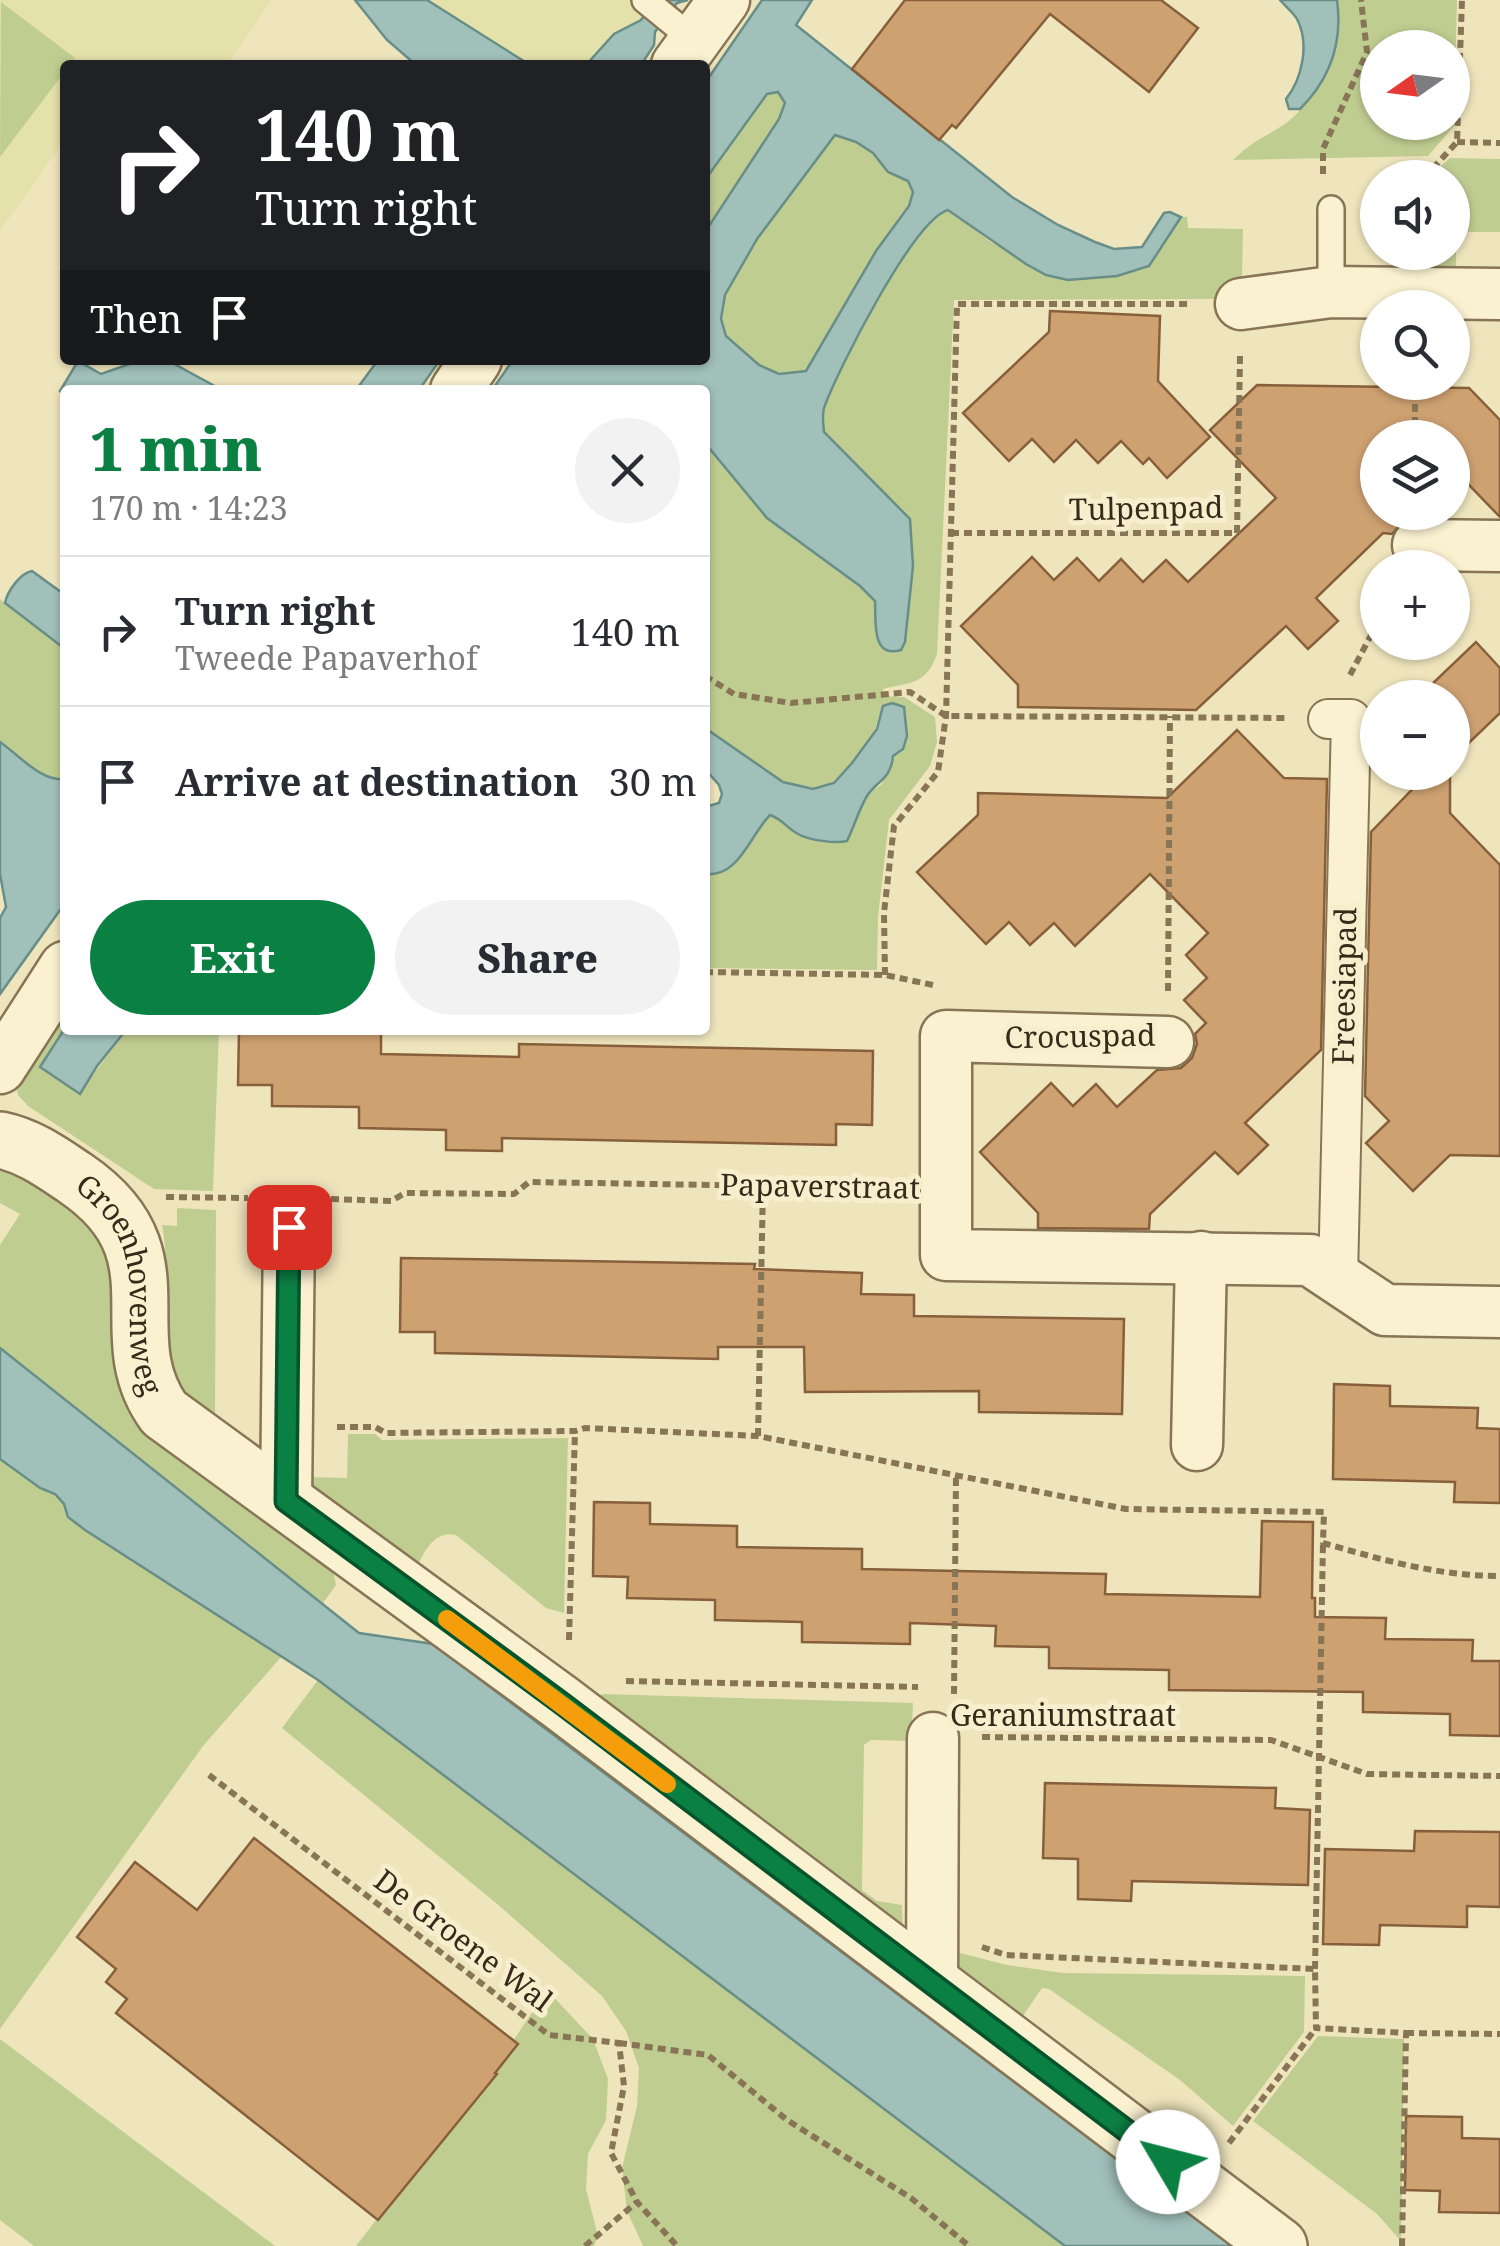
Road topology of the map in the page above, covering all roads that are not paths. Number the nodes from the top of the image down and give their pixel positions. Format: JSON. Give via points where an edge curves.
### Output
{"nodes":[{"id":1,"x":724,"y":0,"type":"edge"},
{"id":2,"x":648,"y":3,"type":"edge"},
{"id":3,"x":682,"y":43,"type":"edge"},
{"id":4,"x":1331,"y":209,"type":"road end"},
{"id":5,"x":1331,"y":292,"type":"junction"},
{"id":6,"x":1500,"y":294,"type":"edge"},
{"id":7,"x":1241,"y":304,"type":"road end"},
{"id":8,"x":1418,"y":545,"type":"dead end"},
{"id":9,"x":1500,"y":546,"type":"edge"},
{"id":10,"x":1328,"y":719,"type":"road end"},
{"id":11,"x":60,"y":976,"type":"edge"},
{"id":12,"x":1168,"y":1042,"type":"road end"},
{"id":13,"x":0,"y":1068,"type":"edge"},
{"id":14,"x":0,"y":1140,"type":"edge"},
{"id":15,"x":946,"y":1190,"type":"joint"},
{"id":16,"x":306,"y":1213,"type":"road end"},
{"id":17,"x":1201,"y":1257,"type":"junction"},
{"id":18,"x":1338,"y":1277,"type":"junction"},
{"id":19,"x":1500,"y":1312,"type":"edge"},
{"id":20,"x":1198,"y":1445,"type":"dead end"},
{"id":21,"x":286,"y":1501,"type":"junction"},
{"id":22,"x":943,"y":1738,"type":"road end"},
{"id":23,"x":932,"y":1986,"type":"junction"},
{"id":24,"x":1279,"y":2246,"type":"edge"}],
"edges":[{"from":1,"to":3,"type":"street"},
{"from":2,"to":3,"type":"lane"},
{"from":4,"to":5,"type":"lane"},
{"from":5,"to":6,"type":"street"},
{"from":5,"to":7,"type":"street"},
{"from":8,"to":9,"type":"street"},
{"from":10,"to":18,"type":"street","name":"Freesiapad","via":[[1351,719]]},
{"from":11,"to":13,"type":"street"},
{"from":12,"to":15,"type":"street","name":"Crocuspad","via":[[946,1036]]},
{"from":14,"to":21,"type":"street","name":"Groenhovenweg","via":[[55,1164],[121,1218],[137,1251],[151,1395],[182,1428]]},
{"from":15,"to":17,"type":"street","name":"Papaverstraat","via":[[946,1255]]},
{"from":16,"to":21,"type":"street","via":[[286,1426]]},
{"from":17,"to":18,"type":"street","name":"Papaverstraat","via":[[1310,1260]]},
{"from":17,"to":20,"type":"street"},
{"from":18,"to":19,"type":"street","name":"Papaverstraat","via":[[1385,1310]]},
{"from":21,"to":23,"type":"street","name":"Groenhovenweg","via":[[568,1691]]},
{"from":22,"to":23,"type":"street"},
{"from":23,"to":24,"type":"street","name":"Groenhovenweg"}]}
